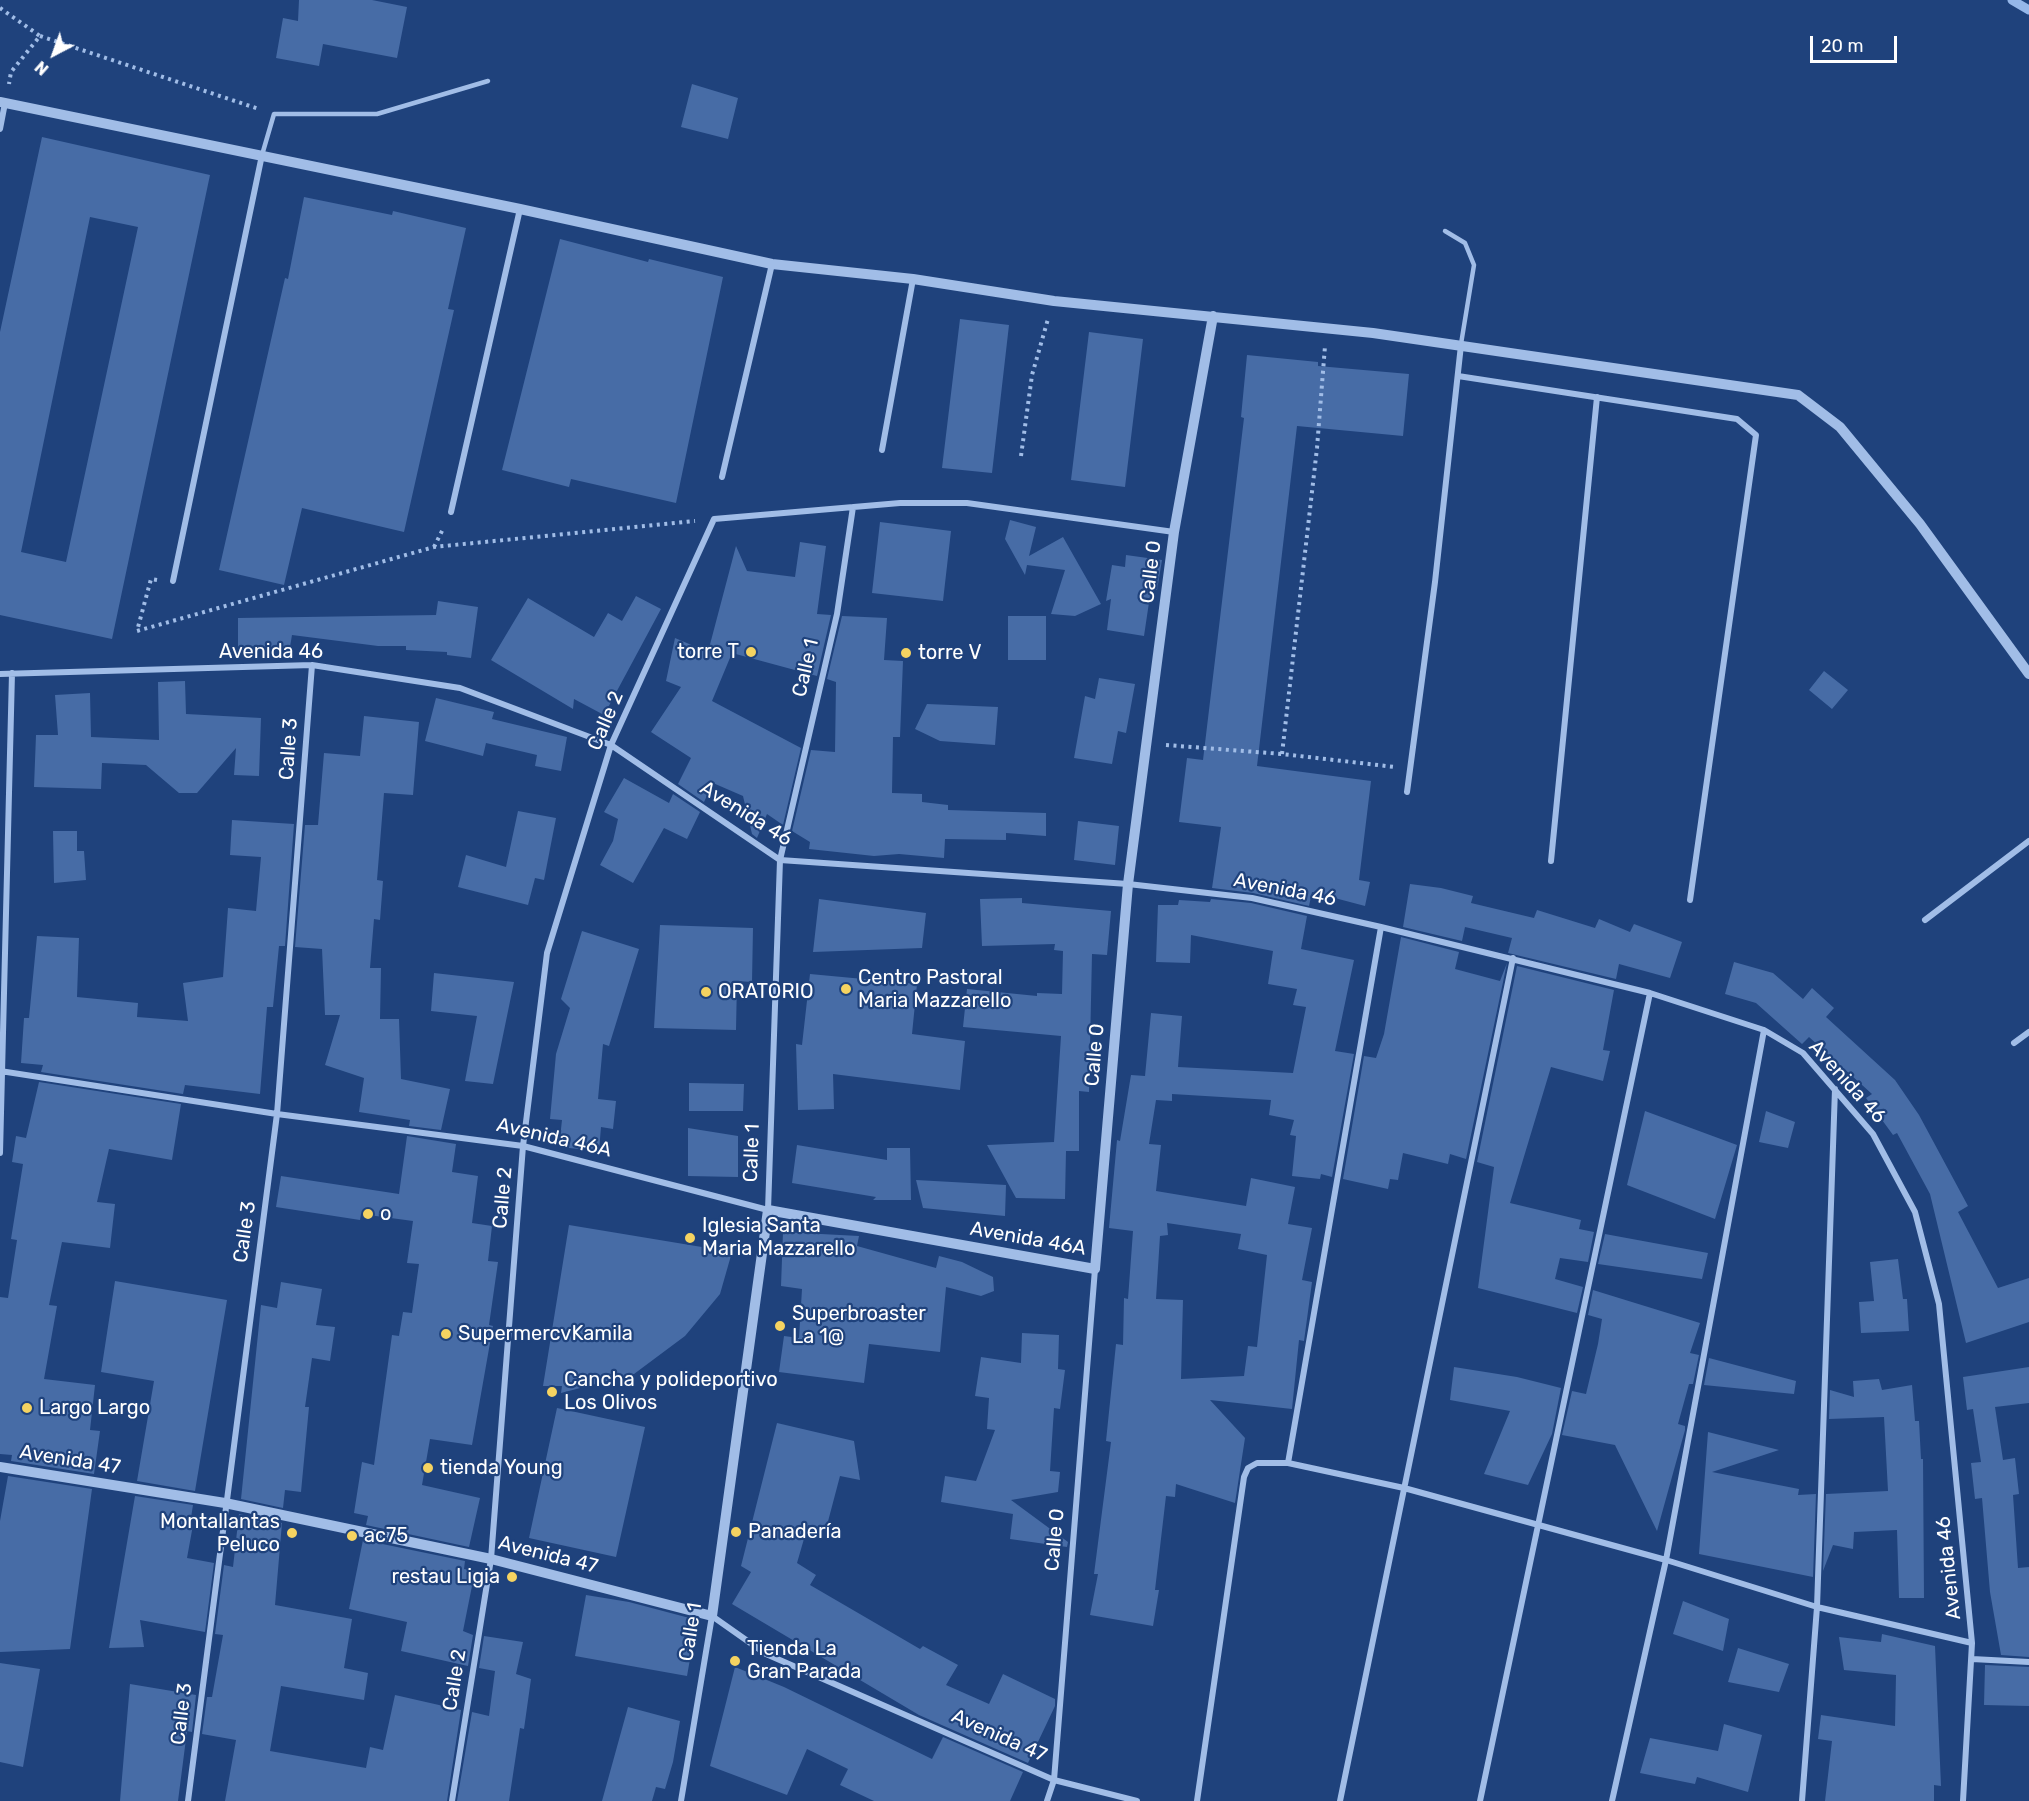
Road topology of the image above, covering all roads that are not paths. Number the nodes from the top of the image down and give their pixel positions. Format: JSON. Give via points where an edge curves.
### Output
{"nodes":[{"id":1,"x":488,"y":81,"type":"dead end"},
{"id":2,"x":3,"y":102,"type":"edge"},
{"id":3,"x":0,"y":129,"type":"edge"},
{"id":4,"x":262,"y":155,"type":"junction"},
{"id":5,"x":520,"y":209,"type":"junction"},
{"id":6,"x":1445,"y":231,"type":"dead end"},
{"id":7,"x":772,"y":264,"type":"junction"},
{"id":8,"x":913,"y":279,"type":"junction"},
{"id":9,"x":1213,"y":316,"type":"junction"},
{"id":10,"x":1461,"y":344,"type":"junction"},
{"id":11,"x":1458,"y":376,"type":"junction"},
{"id":12,"x":1597,"y":397,"type":"junction"},
{"id":13,"x":882,"y":450,"type":"dead end"},
{"id":14,"x":722,"y":477,"type":"dead end"},
{"id":15,"x":853,"y":507,"type":"junction"},
{"id":16,"x":451,"y":512,"type":"dead end"},
{"id":17,"x":1174,"y":532,"type":"junction"},
{"id":18,"x":173,"y":581,"type":"road end"},
{"id":19,"x":312,"y":665,"type":"junction"},
{"id":20,"x":12,"y":673,"type":"junction"},
{"id":21,"x":0,"y":674,"type":"edge"},
{"id":22,"x":2029,"y":674,"type":"edge"},
{"id":23,"x":611,"y":745,"type":"junction"},
{"id":24,"x":1407,"y":792,"type":"dead end"},
{"id":25,"x":2029,"y":841,"type":"edge"},
{"id":26,"x":780,"y":860,"type":"junction"},
{"id":27,"x":1551,"y":861,"type":"dead end"},
{"id":28,"x":1128,"y":884,"type":"junction"},
{"id":29,"x":1690,"y":900,"type":"dead end"},
{"id":30,"x":1925,"y":920,"type":"dead end"},
{"id":31,"x":1381,"y":927,"type":"junction"},
{"id":32,"x":1513,"y":958,"type":"junction"},
{"id":33,"x":1650,"y":993,"type":"junction"},
{"id":34,"x":1764,"y":1030,"type":"junction"},
{"id":35,"x":2029,"y":1032,"type":"edge"},
{"id":36,"x":2014,"y":1043,"type":"dead end"},
{"id":37,"x":1,"y":1071,"type":"edge"},
{"id":38,"x":1835,"y":1088,"type":"junction"},
{"id":39,"x":278,"y":1114,"type":"junction"},
{"id":40,"x":524,"y":1146,"type":"junction"},
{"id":41,"x":0,"y":1153,"type":"edge"},
{"id":42,"x":768,"y":1210,"type":"junction"},
{"id":43,"x":1095,"y":1269,"type":"junction"},
{"id":44,"x":1288,"y":1463,"type":"junction"},
{"id":45,"x":0,"y":1467,"type":"edge"},
{"id":46,"x":1404,"y":1488,"type":"junction"},
{"id":47,"x":225,"y":1503,"type":"junction"},
{"id":48,"x":1538,"y":1525,"type":"junction"},
{"id":49,"x":491,"y":1559,"type":"junction"},
{"id":50,"x":1666,"y":1560,"type":"junction"},
{"id":51,"x":1817,"y":1607,"type":"junction"},
{"id":52,"x":712,"y":1616,"type":"junction"},
{"id":53,"x":1972,"y":1643,"type":"junction"},
{"id":54,"x":1972,"y":1659,"type":"junction"},
{"id":55,"x":2029,"y":1662,"type":"edge"},
{"id":56,"x":1054,"y":1780,"type":"junction"},
{"id":57,"x":188,"y":1801,"type":"edge"},
{"id":58,"x":452,"y":1801,"type":"edge"},
{"id":59,"x":681,"y":1801,"type":"edge"},
{"id":60,"x":1047,"y":1801,"type":"edge"},
{"id":61,"x":1137,"y":1801,"type":"edge"},
{"id":62,"x":1197,"y":1801,"type":"edge"},
{"id":63,"x":1340,"y":1801,"type":"edge"},
{"id":64,"x":1480,"y":1801,"type":"edge"},
{"id":65,"x":1612,"y":1801,"type":"edge"},
{"id":66,"x":1802,"y":1801,"type":"edge"},
{"id":67,"x":1963,"y":1801,"type":"edge"}],
"edges":[{"from":1,"to":4,"type":"lane","via":[[377,114],[274,114]]},
{"from":2,"to":3,"type":"street"},
{"from":2,"to":4,"type":"street"},
{"from":4,"to":5,"type":"street"},
{"from":4,"to":18,"type":"street"},
{"from":5,"to":7,"type":"street"},
{"from":5,"to":16,"type":"street"},
{"from":6,"to":10,"type":"lane","via":[[1465,243],[1474,265]]},
{"from":7,"to":8,"type":"street"},
{"from":7,"to":14,"type":"street"},
{"from":8,"to":9,"type":"street","via":[[1054,300]]},
{"from":8,"to":13,"type":"street"},
{"from":9,"to":10,"type":"street"},
{"from":9,"to":17,"type":"street","name":"Calle 0"},
{"from":10,"to":11,"type":"street"},
{"from":10,"to":22,"type":"street","via":[[1798,395],[1840,427],[1891,488]]},
{"from":11,"to":12,"type":"street"},
{"from":11,"to":24,"type":"street"},
{"from":12,"to":27,"type":"street"},
{"from":12,"to":29,"type":"street","via":[[1737,419],[1756,435]]},
{"from":15,"to":17,"type":"street","via":[[967,503]]},
{"from":15,"to":23,"type":"street","name":"Calle 2","via":[[714,519]]},
{"from":15,"to":26,"type":"street","name":"Calle 1","via":[[837,614]]},
{"from":17,"to":28,"type":"street","name":"Calle 0"},
{"from":19,"to":20,"type":"street","name":"Avenida 46"},
{"from":19,"to":23,"type":"street","name":"Avenida 46","via":[[460,688]]},
{"from":19,"to":39,"type":"street","name":"Calle 3"},
{"from":20,"to":21,"type":"street","name":"Avenida 46"},
{"from":20,"to":37,"type":"street"},
{"from":23,"to":26,"type":"street","name":"Avenida 46"},
{"from":23,"to":40,"type":"street","name":"Calle 2","via":[[548,952]]},
{"from":25,"to":30,"type":"street"},
{"from":26,"to":28,"type":"street","name":"Avenida 46"},
{"from":26,"to":42,"type":"street","name":"Calle 1"},
{"from":28,"to":31,"type":"street","name":"Avenida 46","via":[[1252,898]]},
{"from":28,"to":43,"type":"street","name":"Calle 0"},
{"from":31,"to":32,"type":"street","name":"Avenida 46"},
{"from":31,"to":44,"type":"street"},
{"from":32,"to":33,"type":"street","name":"Avenida 46"},
{"from":32,"to":46,"type":"street"},
{"from":33,"to":34,"type":"street","name":"Avenida 46"},
{"from":33,"to":48,"type":"street"},
{"from":34,"to":38,"type":"street","name":"Avenida 46","via":[[1803,1053]]},
{"from":34,"to":50,"type":"street"},
{"from":35,"to":36,"type":"street"},
{"from":37,"to":39,"type":"street","name":"Avenida 46A"},
{"from":37,"to":41,"type":"street"},
{"from":38,"to":51,"type":"street"},
{"from":38,"to":53,"type":"street","name":"Avenida 46","via":[[1873,1134],[1915,1212],[1939,1304]]},
{"from":39,"to":40,"type":"street","name":"Avenida 46A"},
{"from":39,"to":47,"type":"street","name":"Calle 3"},
{"from":40,"to":42,"type":"street","name":"Avenida 46A"},
{"from":40,"to":49,"type":"street","name":"Calle 2"},
{"from":42,"to":43,"type":"street","name":"Avenida 46A"},
{"from":42,"to":52,"type":"street","name":"Calle 1"},
{"from":43,"to":56,"type":"street","name":"Calle 0"},
{"from":44,"to":46,"type":"street"},
{"from":44,"to":62,"type":"street","via":[[1257,1463],[1248,1468],[1244,1477]]},
{"from":45,"to":47,"type":"street","name":"Avenida 47"},
{"from":46,"to":48,"type":"street"},
{"from":46,"to":63,"type":"street"},
{"from":47,"to":49,"type":"street","name":"Avenida 47"},
{"from":47,"to":57,"type":"street","name":"Calle 3"},
{"from":48,"to":50,"type":"street"},
{"from":48,"to":64,"type":"street"},
{"from":49,"to":52,"type":"street","name":"Avenida 47"},
{"from":49,"to":58,"type":"street","name":"Calle 2"},
{"from":50,"to":51,"type":"street"},
{"from":50,"to":65,"type":"street"},
{"from":51,"to":53,"type":"street"},
{"from":51,"to":66,"type":"street"},
{"from":52,"to":56,"type":"street","name":"Avenida 47","via":[[766,1654]]},
{"from":52,"to":59,"type":"street","name":"Calle 1"},
{"from":53,"to":54,"type":"street","name":"Avenida 46"},
{"from":54,"to":55,"type":"street"},
{"from":54,"to":67,"type":"street","name":"Avenida 46"},
{"from":56,"to":60,"type":"street","name":"Calle 0"},
{"from":56,"to":61,"type":"street","name":"Avenida 47"}]}
